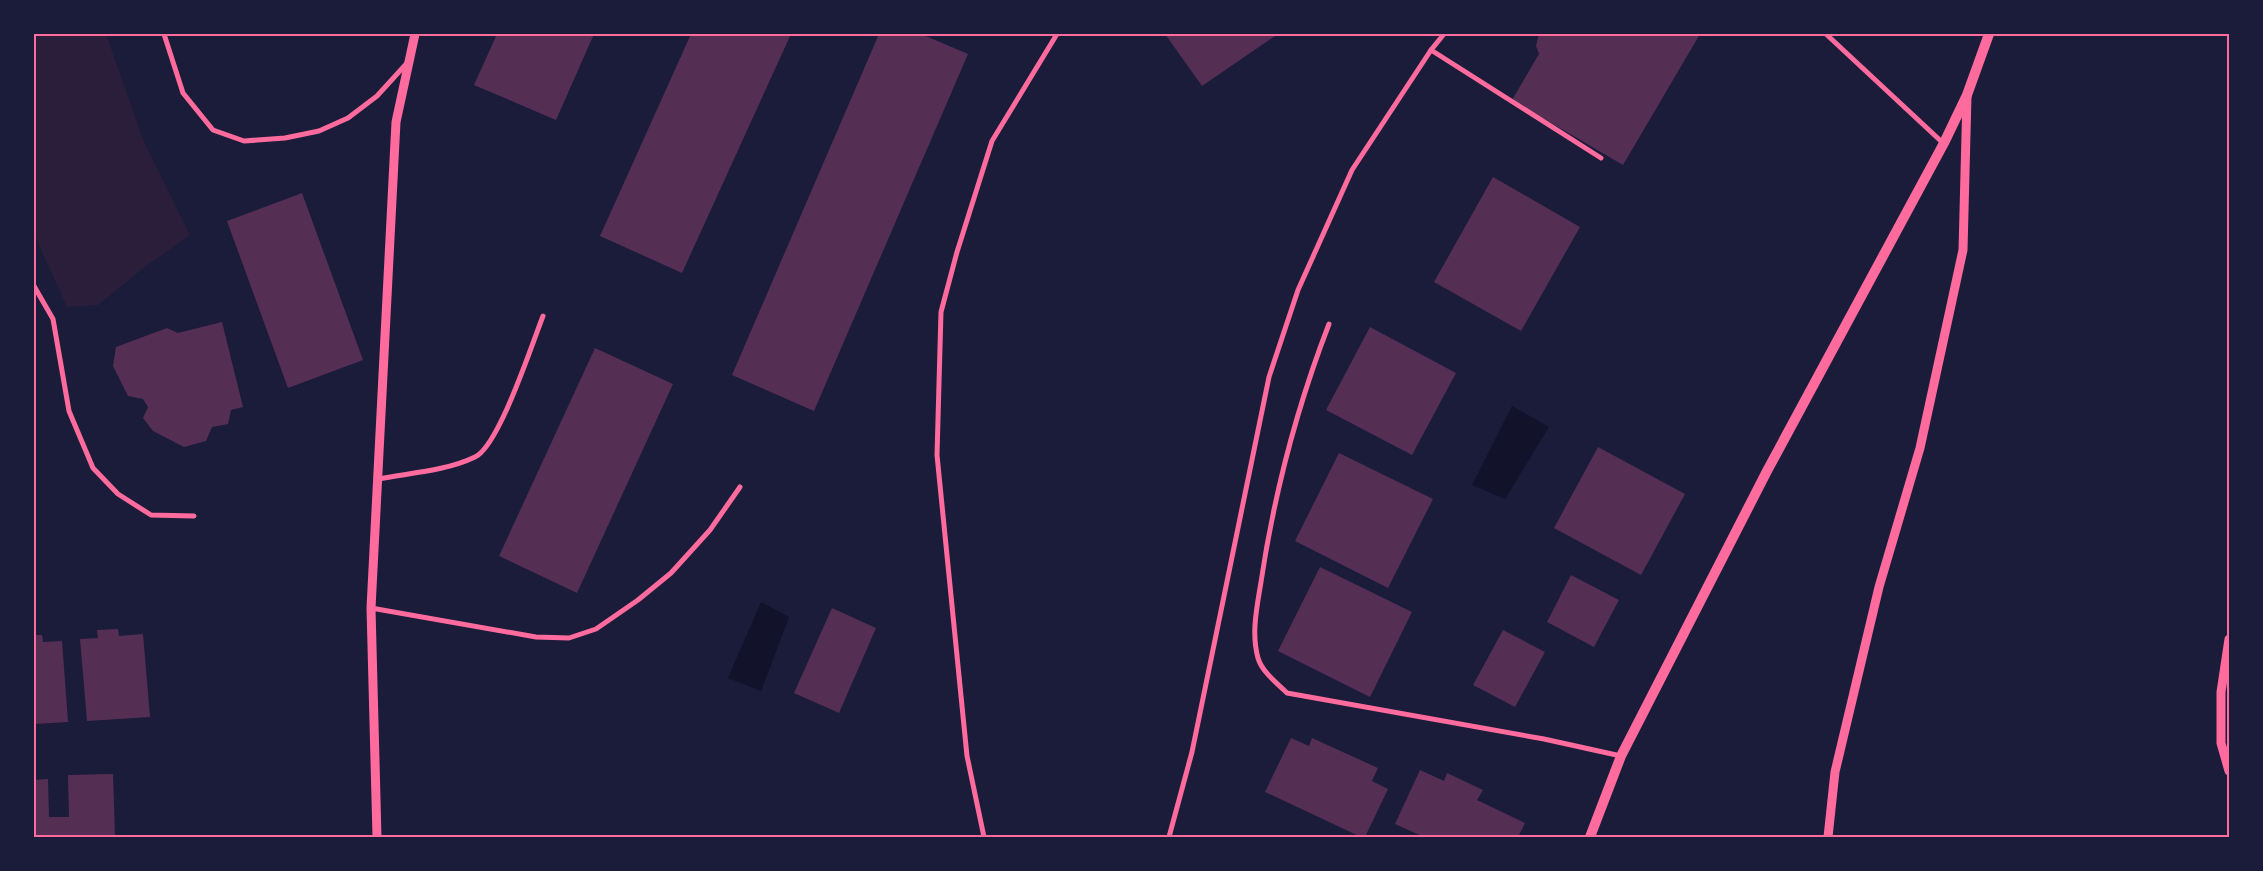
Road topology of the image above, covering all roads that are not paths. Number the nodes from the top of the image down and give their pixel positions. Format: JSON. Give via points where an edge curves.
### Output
{"nodes":[{"id":1,"x":164,"y":34,"type":"edge"},
{"id":2,"x":415,"y":34,"type":"edge"},
{"id":3,"x":1057,"y":34,"type":"edge"},
{"id":4,"x":1444,"y":34,"type":"edge"},
{"id":5,"x":1826,"y":34,"type":"edge"},
{"id":6,"x":1989,"y":34,"type":"edge"},
{"id":7,"x":1432,"y":50,"type":"junction"},
{"id":8,"x":408,"y":61,"type":"junction"},
{"id":9,"x":1967,"y":95,"type":"junction"},
{"id":10,"x":1944,"y":143,"type":"junction"},
{"id":11,"x":1601,"y":158,"type":"dead end"},
{"id":12,"x":34,"y":286,"type":"edge"},
{"id":13,"x":542,"y":316,"type":"dead end"},
{"id":14,"x":1328,"y":324,"type":"dead end"},
{"id":15,"x":378,"y":479,"type":"junction"},
{"id":16,"x":740,"y":487,"type":"dead end"},
{"id":17,"x":194,"y":516,"type":"dead end"},
{"id":18,"x":371,"y":608,"type":"junction"},
{"id":19,"x":2229,"y":639,"type":"edge"},
{"id":20,"x":1621,"y":756,"type":"junction"},
{"id":21,"x":2229,"y":771,"type":"edge"},
{"id":22,"x":377,"y":837,"type":"edge"},
{"id":23,"x":984,"y":837,"type":"edge"},
{"id":24,"x":1169,"y":837,"type":"edge"},
{"id":25,"x":1590,"y":837,"type":"edge"},
{"id":26,"x":1828,"y":837,"type":"edge"}],
"edges":[{"from":1,"to":8,"type":"street","via":[[183,93],[213,130],[244,141],[285,138],[319,130],[348,118],[377,96]]},
{"from":2,"to":8,"type":"street"},
{"from":3,"to":23,"type":"street","via":[[992,141],[940,312],[937,455],[967,756]]},
{"from":4,"to":7,"type":"street"},
{"from":5,"to":10,"type":"street"},
{"from":6,"to":9,"type":"main road"},
{"from":7,"to":11,"type":"street"},
{"from":7,"to":24,"type":"street","via":[[1352,170],[1298,290],[1268,377],[1192,752]]},
{"from":8,"to":15,"type":"street","via":[[396,122]]},
{"from":9,"to":10,"type":"main road"},
{"from":9,"to":26,"type":"street","via":[[1963,250],[1920,448],[1879,587],[1837,763]]},
{"from":10,"to":20,"type":"main road","via":[[1767,471]]},
{"from":12,"to":17,"type":"street","via":[[53,319],[69,411],[93,468],[118,494],[152,515]]},
{"from":13,"to":15,"type":"street","via":[[503,416],[488,446],[477,457],[453,465]]},
{"from":14,"to":20,"type":"street","via":[[1277,494],[1254,626],[1258,659],[1270,677],[1287,693]]},
{"from":15,"to":18,"type":"street"},
{"from":16,"to":18,"type":"street","via":[[710,530],[671,573],[596,629],[569,638],[536,637]]},
{"from":18,"to":22,"type":"street"},
{"from":19,"to":21,"type":"street","via":[[2221,692],[2221,743]]},
{"from":20,"to":25,"type":"main road"}]}
